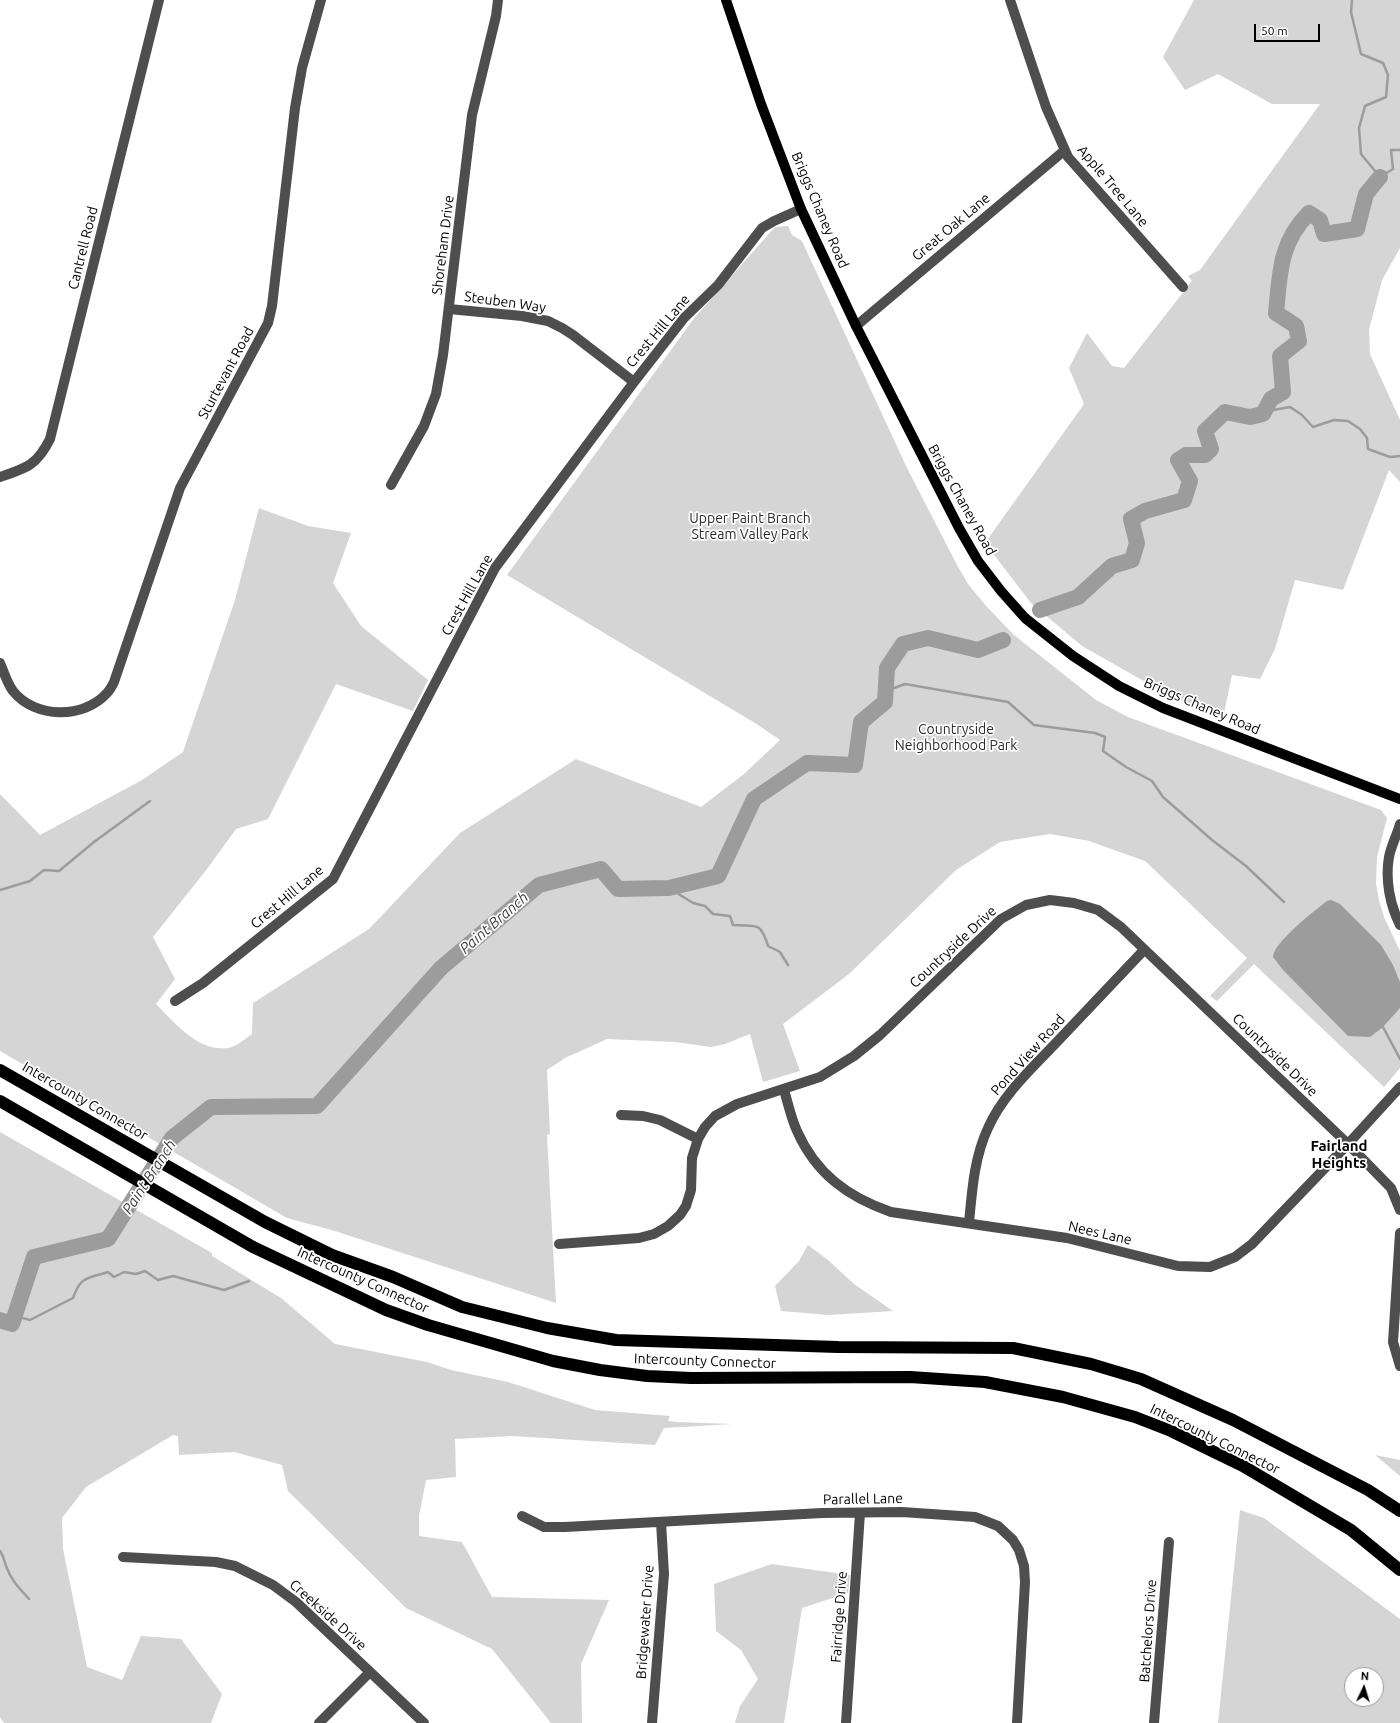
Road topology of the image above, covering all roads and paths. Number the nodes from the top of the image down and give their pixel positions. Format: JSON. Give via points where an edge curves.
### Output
{"nodes":[{"id":1,"x":159,"y":0,"type":"edge"},
{"id":2,"x":321,"y":0,"type":"edge"},
{"id":3,"x":498,"y":0,"type":"edge"},
{"id":4,"x":726,"y":0,"type":"edge"},
{"id":5,"x":1010,"y":0,"type":"edge"},
{"id":6,"x":1065,"y":150,"type":"junction"},
{"id":7,"x":801,"y":209,"type":"junction"},
{"id":8,"x":1183,"y":287,"type":"dead end"},
{"id":9,"x":449,"y":309,"type":"junction"},
{"id":10,"x":856,"y":326,"type":"junction"},
{"id":11,"x":634,"y":382,"type":"junction"},
{"id":12,"x":0,"y":477,"type":"edge"},
{"id":13,"x":391,"y":485,"type":"dead end"},
{"id":14,"x":0,"y":663,"type":"edge"},
{"id":15,"x":1400,"y":799,"type":"edge"},
{"id":16,"x":1400,"y":824,"type":"edge"},
{"id":17,"x":1400,"y":925,"type":"edge"},
{"id":18,"x":1144,"y":950,"type":"junction"},
{"id":19,"x":175,"y":1001,"type":"dead end"},
{"id":20,"x":0,"y":1070,"type":"edge"},
{"id":21,"x":1400,"y":1087,"type":"edge"},
{"id":22,"x":784,"y":1090,"type":"junction"},
{"id":23,"x":0,"y":1101,"type":"edge"},
{"id":24,"x":622,"y":1114,"type":"dead end"},
{"id":25,"x":698,"y":1139,"type":"junction"},
{"id":26,"x":1348,"y":1144,"type":"junction"},
{"id":27,"x":1400,"y":1210,"type":"edge"},
{"id":28,"x":969,"y":1223,"type":"junction"},
{"id":29,"x":1400,"y":1233,"type":"edge"},
{"id":30,"x":559,"y":1244,"type":"dead end"},
{"id":31,"x":1400,"y":1366,"type":"edge"},
{"id":32,"x":1400,"y":1511,"type":"edge"},
{"id":33,"x":860,"y":1513,"type":"junction"},
{"id":34,"x":522,"y":1516,"type":"dead end"},
{"id":35,"x":661,"y":1522,"type":"junction"},
{"id":36,"x":1169,"y":1542,"type":"dead end"},
{"id":37,"x":123,"y":1557,"type":"dead end"},
{"id":38,"x":1400,"y":1570,"type":"edge"},
{"id":39,"x":370,"y":1672,"type":"junction"},
{"id":40,"x":319,"y":1723,"type":"edge"},
{"id":41,"x":424,"y":1723,"type":"edge"},
{"id":42,"x":652,"y":1723,"type":"edge"},
{"id":43,"x":846,"y":1723,"type":"edge"},
{"id":44,"x":1017,"y":1723,"type":"edge"},
{"id":45,"x":1154,"y":1723,"type":"edge"}],
"edges":[{"from":1,"to":12,"type":"street","name":"Cantrell Road","via":[[50,439],[43,453],[33,463],[24,469]]},
{"from":2,"to":14,"type":"street","name":"Sturtevant Road","via":[[302,68],[295,108],[268,323],[180,488],[114,682],[107,693],[94,703],[80,710],[62,713],[38,708],[25,702],[14,691]]},
{"from":3,"to":9,"type":"street","name":"Shoreham Drive","via":[[472,115]]},
{"from":4,"to":7,"type":"main road","name":"Briggs Chaney Road"},
{"from":5,"to":6,"type":"street","name":"Apple Tree Lane","via":[[1046,107]]},
{"from":6,"to":8,"type":"street","name":"Apple Tree Lane","via":[[1068,157]]},
{"from":6,"to":10,"type":"street","name":"Great Oak Lane"},
{"from":7,"to":10,"type":"main road","name":"Briggs Chaney Road"},
{"from":7,"to":11,"type":"street","name":"Crest Hill Lane","via":[[762,228],[718,285],[684,318]]},
{"from":9,"to":11,"type":"street","name":"Steuben Way","via":[[522,316],[548,322],[573,335]]},
{"from":9,"to":13,"type":"street","name":"Shoreham Drive","via":[[436,394],[424,426]]},
{"from":10,"to":15,"type":"main road","name":"Briggs Chaney Road","via":[[978,561],[1025,618],[1073,656],[1119,686],[1163,708]]},
{"from":11,"to":19,"type":"street","name":"Crest Hill Lane","via":[[495,568],[333,879],[203,983]]},
{"from":16,"to":17,"type":"street","via":[[1389,857],[1389,890]]},
{"from":18,"to":22,"type":"street","name":"Countryside Drive","via":[[1121,926],[1098,910],[1074,902],[1050,900],[1026,905],[1001,919],[880,1035],[854,1056],[820,1076]]},
{"from":18,"to":26,"type":"street","name":"Countryside Drive"},
{"from":18,"to":28,"type":"street","name":"Pond View Road","via":[[1026,1074],[1001,1104],[979,1151]]},
{"from":20,"to":32,"type":"highway","name":"Intercounty Connector","via":[[266,1222],[332,1255],[393,1277],[462,1308],[547,1328],[616,1340],[838,1347],[1013,1348],[1091,1364],[1141,1379],[1233,1420],[1368,1490]]},
{"from":21,"to":26,"type":"street","name":"Nees Lane"},
{"from":22,"to":25,"type":"street","name":"Countryside Drive","via":[[737,1104],[715,1116]]},
{"from":22,"to":28,"type":"street","name":"Nees Lane","via":[[796,1130],[807,1150],[822,1170],[844,1190],[867,1204],[891,1212]]},
{"from":23,"to":38,"type":"highway","name":"Intercounty Connector","via":[[252,1247],[386,1310],[428,1325],[553,1361],[647,1376],[910,1377],[985,1382],[1063,1397],[1106,1408],[1171,1431],[1243,1466],[1351,1530]]},
{"from":24,"to":25,"type":"street","via":[[660,1120]]},
{"from":25,"to":30,"type":"street","name":"Countryside Drive","via":[[692,1158],[691,1190],[686,1206],[668,1226],[654,1234],[639,1238]]},
{"from":26,"to":27,"type":"street","name":"Countryside Drive","via":[[1391,1188]]},
{"from":26,"to":28,"type":"street","name":"Nees Lane","via":[[1252,1244],[1235,1258],[1210,1267],[1178,1266],[1067,1238]]},
{"from":29,"to":31,"type":"street","via":[[1393,1342]]},
{"from":33,"to":35,"type":"street","name":"Parallel Lane"},
{"from":33,"to":43,"type":"street","name":"Fairridge Drive"},
{"from":33,"to":44,"type":"street","name":"Parallel Lane","via":[[902,1512],[975,1517],[998,1526],[1013,1540],[1020,1550],[1025,1582]]},
{"from":34,"to":35,"type":"street","name":"Parallel Lane","via":[[544,1527]]},
{"from":35,"to":42,"type":"street","name":"Bridgewater Drive","via":[[664,1574]]},
{"from":36,"to":45,"type":"street","name":"Batchelors Drive"},
{"from":37,"to":39,"type":"street","name":"Creekside Drive","via":[[216,1562],[236,1566],[274,1585],[296,1602]]},
{"from":39,"to":40,"type":"street"},
{"from":39,"to":41,"type":"street","name":"Creekside Drive"}]}
